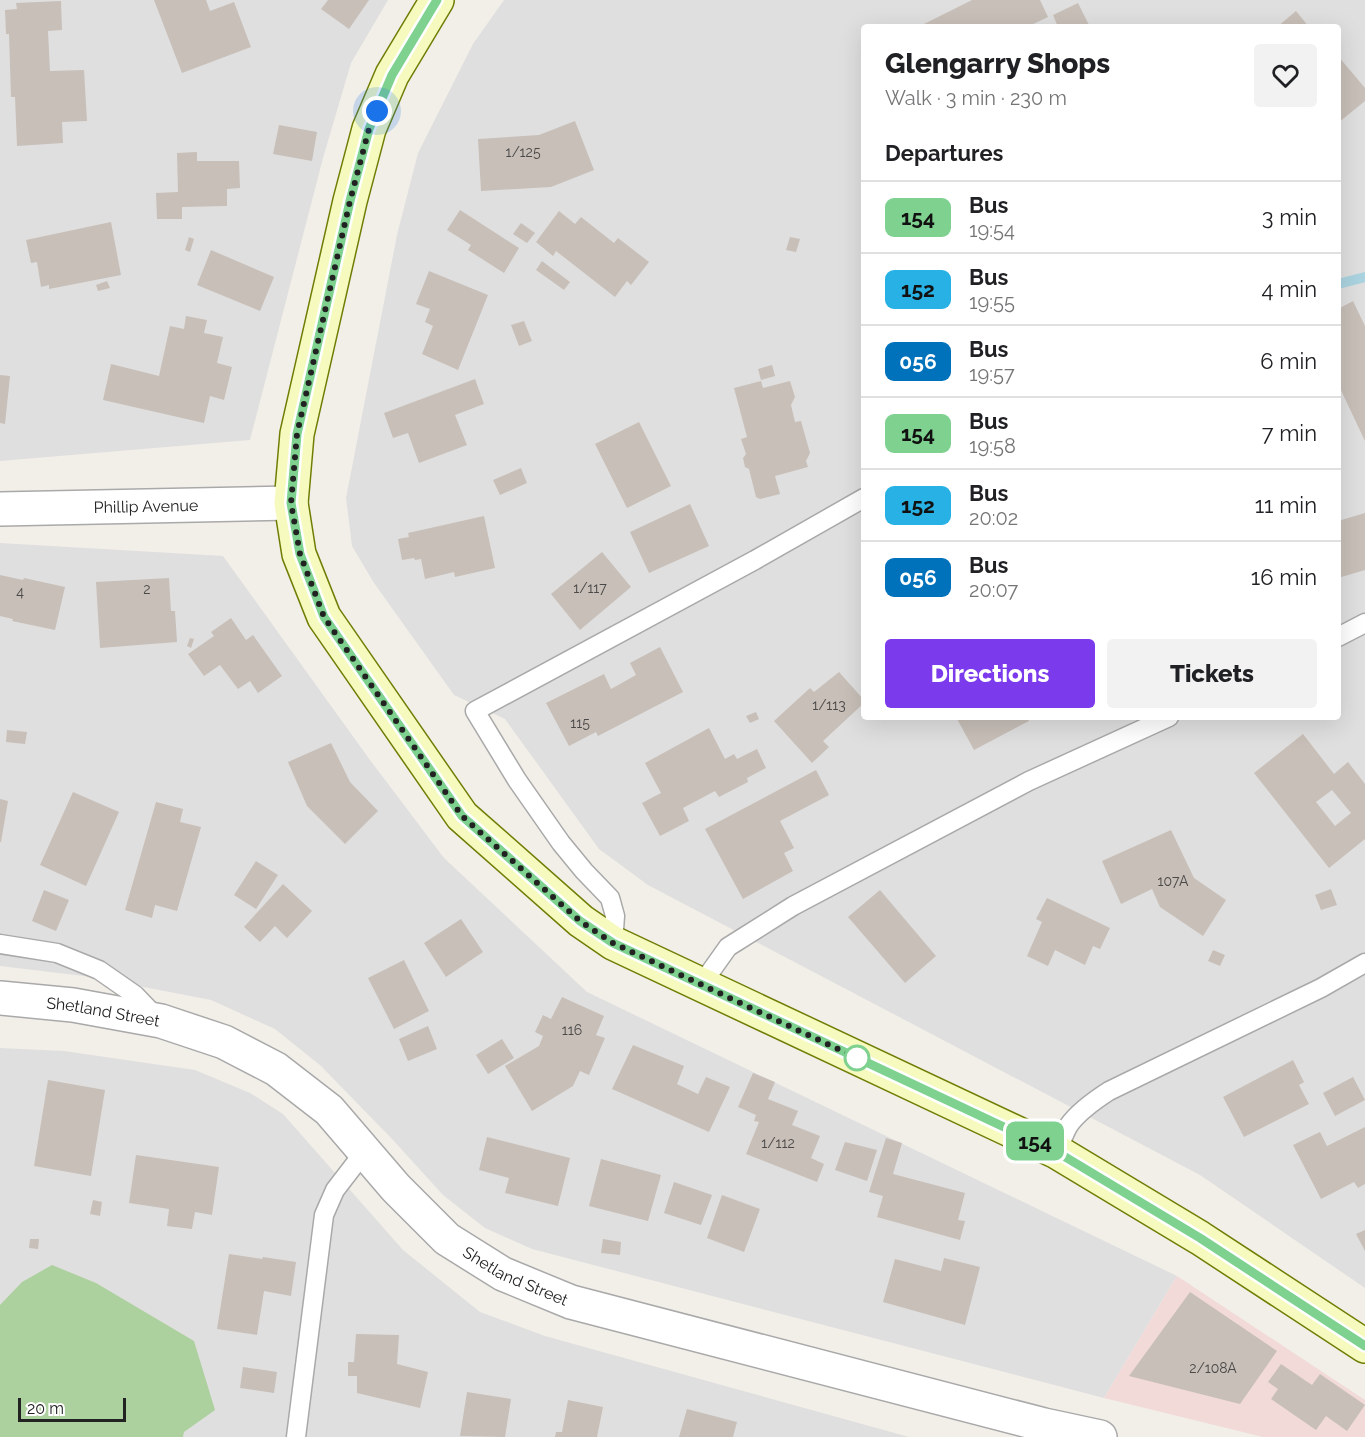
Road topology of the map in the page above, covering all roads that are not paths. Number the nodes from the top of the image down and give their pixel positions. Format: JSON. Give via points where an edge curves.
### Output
{"nodes":[{"id":1,"x":437,"y":0,"type":"edge"},
{"id":2,"x":861,"y":500,"type":"edge"},
{"id":3,"x":291,"y":503,"type":"junction"},
{"id":4,"x":0,"y":508,"type":"edge"},
{"id":5,"x":1365,"y":623,"type":"edge"},
{"id":6,"x":1341,"y":635,"type":"edge"},
{"id":7,"x":1162,"y":720,"type":"edge"},
{"id":8,"x":613,"y":943,"type":"junction"},
{"id":9,"x":0,"y":944,"type":"edge"},
{"id":10,"x":1365,"y":963,"type":"edge"},
{"id":11,"x":701,"y":985,"type":"junction"},
{"id":12,"x":0,"y":998,"type":"edge"},
{"id":13,"x":161,"y":1021,"type":"junction"},
{"id":14,"x":365,"y":1151,"type":"junction"},
{"id":15,"x":1057,"y":1152,"type":"junction"},
{"id":16,"x":1365,"y":1346,"type":"edge"},
{"id":17,"x":296,"y":1437,"type":"edge"},
{"id":18,"x":1100,"y":1437,"type":"edge"}],
"edges":[{"from":1,"to":3,"type":"main road","via":[[392,75],[369,129],[297,434]]},
{"from":2,"to":8,"type":"lane","via":[[475,711],[548,825],[610,898],[615,916]]},
{"from":3,"to":4,"type":"street","name":"Phillip Avenue"},
{"from":3,"to":8,"type":"main road","via":[[300,554],[324,617],[462,816],[580,921]]},
{"from":5,"to":6,"type":"lane"},
{"from":7,"to":11,"type":"lane","via":[[1029,781],[793,906],[728,947]]},
{"from":8,"to":11,"type":"main road"},
{"from":9,"to":13,"type":"lane","via":[[57,953],[99,970],[135,995]]},
{"from":10,"to":15,"type":"lane","via":[[1322,988],[1109,1091],[1077,1116]]},
{"from":11,"to":15,"type":"main road"},
{"from":12,"to":13,"type":"street","name":"Shetland Street","via":[[73,1005]]},
{"from":13,"to":14,"type":"street","name":"Shetland Street","via":[[224,1042],[276,1069],[329,1110]]},
{"from":14,"to":17,"type":"lane","via":[[334,1190],[324,1215]]},
{"from":14,"to":18,"type":"street","name":"Shetland Street","via":[[447,1239],[503,1274],[572,1302]]},
{"from":15,"to":16,"type":"main road","via":[[1200,1238]]}]}
